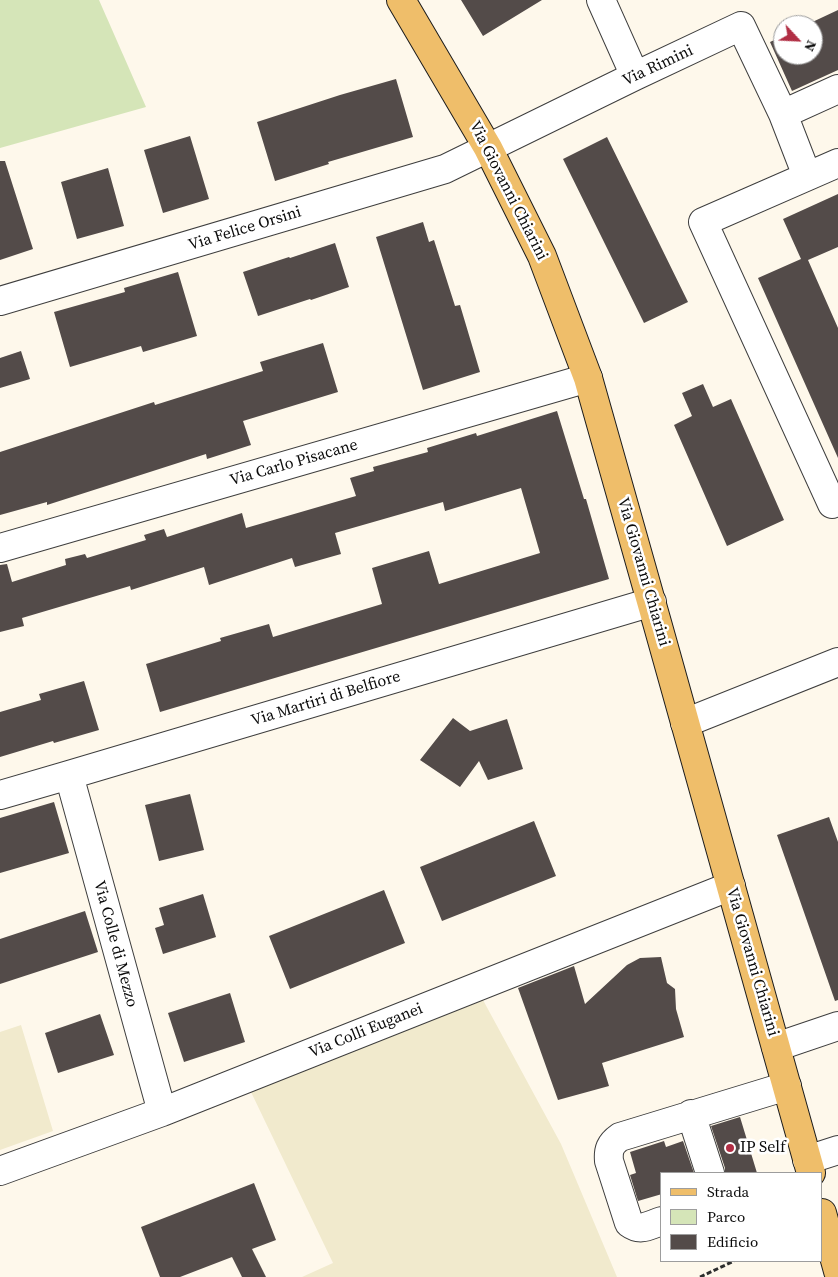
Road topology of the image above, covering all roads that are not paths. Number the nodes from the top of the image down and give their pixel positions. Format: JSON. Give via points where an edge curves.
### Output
{"nodes":[{"id":1,"x":401,"y":0,"type":"edge"},
{"id":2,"x":601,"y":0,"type":"edge"},
{"id":3,"x":635,"y":76,"type":"junction"},
{"id":4,"x":838,"y":89,"type":"edge"},
{"id":5,"x":783,"y":114,"type":"junction"},
{"id":6,"x":488,"y":148,"type":"junction"},
{"id":7,"x":838,"y":163,"type":"edge"},
{"id":8,"x":807,"y":176,"type":"junction"},
{"id":9,"x":0,"y":301,"type":"edge"},
{"id":10,"x":588,"y":378,"type":"junction"},
{"id":11,"x":838,"y":501,"type":"edge"},
{"id":12,"x":0,"y":548,"type":"edge"},
{"id":13,"x":652,"y":602,"type":"junction"},
{"id":14,"x":838,"y":662,"type":"edge"},
{"id":15,"x":686,"y":723,"type":"junction"},
{"id":16,"x":69,"y":775,"type":"junction"},
{"id":17,"x":0,"y":795,"type":"edge"},
{"id":18,"x":731,"y":886,"type":"junction"},
{"id":19,"x":838,"y":1026,"type":"edge"},
{"id":20,"x":776,"y":1048,"type":"junction"},
{"id":21,"x":787,"y":1086,"type":"junction"},
{"id":22,"x":162,"y":1112,"type":"junction"},
{"id":23,"x":690,"y":1114,"type":"junction"},
{"id":24,"x":838,"y":1150,"type":"edge"},
{"id":25,"x":809,"y":1170,"type":"edge"},
{"id":26,"x":0,"y":1171,"type":"edge"},
{"id":27,"x":710,"y":1172,"type":"edge"},
{"id":28,"x":823,"y":1217,"type":"edge"},
{"id":29,"x":660,"y":1222,"type":"edge"},
{"id":30,"x":838,"y":1271,"type":"edge"}],
"edges":[{"from":1,"to":6,"type":"main road","name":"Via Giovanni Chiarini"},
{"from":2,"to":3,"type":"street"},
{"from":3,"to":5,"type":"street","name":"Via Rimini","via":[[741,26]]},
{"from":3,"to":6,"type":"street","name":"Via Rimini"},
{"from":4,"to":5,"type":"street"},
{"from":5,"to":8,"type":"street","name":"Via Rimini"},
{"from":6,"to":9,"type":"street","name":"Via Felice Orsini","via":[[445,169]]},
{"from":6,"to":10,"type":"main road","name":"Via Giovanni Chiarini","via":[[542,256]]},
{"from":7,"to":8,"type":"street"},
{"from":8,"to":11,"type":"street","via":[[703,222],[832,504]]},
{"from":10,"to":12,"type":"street","name":"Via Carlo Pisacane"},
{"from":10,"to":13,"type":"main road","name":"Via Giovanni Chiarini"},
{"from":13,"to":15,"type":"main road","name":"Via Giovanni Chiarini"},
{"from":13,"to":16,"type":"street","name":"Via Martiri di Belfiore"},
{"from":14,"to":15,"type":"street"},
{"from":15,"to":18,"type":"main road","name":"Via Giovanni Chiarini"},
{"from":16,"to":17,"type":"street","name":"Via Martiri di Belfiore"},
{"from":16,"to":22,"type":"street","name":"Via Colle di Mezzo"},
{"from":18,"to":20,"type":"main road","name":"Via Giovanni Chiarini"},
{"from":18,"to":22,"type":"street","name":"Via Colli Euganei"},
{"from":19,"to":20,"type":"street"},
{"from":20,"to":21,"type":"main road","name":"Via Giovanni Chiarini"},
{"from":21,"to":23,"type":"street"},
{"from":21,"to":25,"type":"main road","name":"Via Giovanni Chiarini"},
{"from":22,"to":26,"type":"street","name":"Via Colli Euganei"},
{"from":23,"to":27,"type":"street"},
{"from":23,"to":29,"type":"street","via":[[620,1137],[608,1151],[629,1223],[642,1228]]},
{"from":24,"to":25,"type":"street"},
{"from":28,"to":30,"type":"main road"}]}
